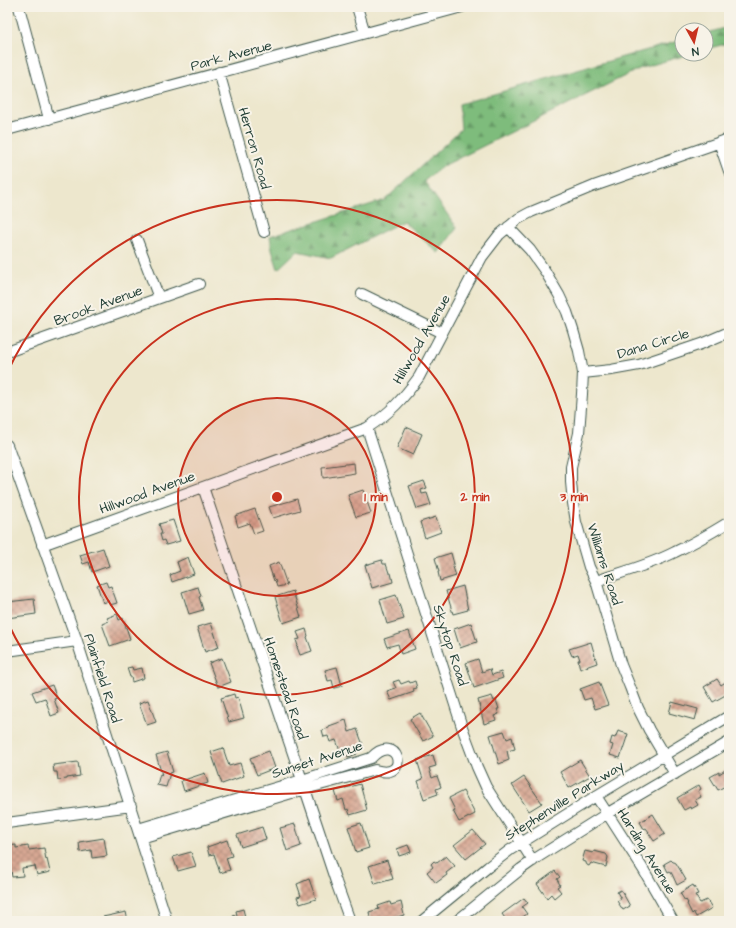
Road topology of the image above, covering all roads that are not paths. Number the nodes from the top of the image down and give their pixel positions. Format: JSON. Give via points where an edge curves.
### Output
{"nodes":[{"id":1,"x":19,"y":7,"type":"edge"},
{"id":2,"x":357,"y":7,"type":"edge"},
{"id":3,"x":462,"y":7,"type":"edge"},
{"id":4,"x":365,"y":33,"type":"junction"},
{"id":5,"x":220,"y":72,"type":"junction"},
{"id":6,"x":49,"y":119,"type":"junction"},
{"id":7,"x":7,"y":130,"type":"edge"},
{"id":8,"x":724,"y":140,"type":"edge"},
{"id":9,"x":729,"y":171,"type":"edge"},
{"id":10,"x":508,"y":227,"type":"junction"},
{"id":11,"x":264,"y":232,"type":"dead end"},
{"id":12,"x":137,"y":240,"type":"dead end"},
{"id":13,"x":199,"y":284,"type":"dead end"},
{"id":14,"x":362,"y":294,"type":"dead end"},
{"id":15,"x":159,"y":298,"type":"junction"},
{"id":16,"x":729,"y":332,"type":"edge"},
{"id":17,"x":442,"y":333,"type":"junction"},
{"id":18,"x":7,"y":352,"type":"edge"},
{"id":19,"x":583,"y":373,"type":"junction"},
{"id":20,"x":367,"y":428,"type":"junction"},
{"id":21,"x":7,"y":446,"type":"edge"},
{"id":22,"x":10,"y":462,"type":"edge"},
{"id":23,"x":203,"y":487,"type":"junction"},
{"id":24,"x":729,"y":522,"type":"edge"},
{"id":25,"x":42,"y":545,"type":"junction"},
{"id":26,"x":596,"y":581,"type":"junction"},
{"id":27,"x":77,"y":642,"type":"junction"},
{"id":28,"x":7,"y":651,"type":"edge"},
{"id":29,"x":729,"y":716,"type":"edge"},
{"id":30,"x":729,"y":742,"type":"edge"},
{"id":31,"x":664,"y":755,"type":"junction"},
{"id":32,"x":675,"y":774,"type":"junction"},
{"id":33,"x":304,"y":784,"type":"junction"},
{"id":34,"x":596,"y":796,"type":"junction"},
{"id":35,"x":131,"y":806,"type":"junction"},
{"id":36,"x":608,"y":814,"type":"junction"},
{"id":37,"x":7,"y":822,"type":"edge"},
{"id":38,"x":140,"y":834,"type":"junction"},
{"id":39,"x":521,"y":843,"type":"junction"},
{"id":40,"x":533,"y":861,"type":"junction"},
{"id":41,"x":167,"y":921,"type":"edge"},
{"id":42,"x":350,"y":921,"type":"edge"},
{"id":43,"x":422,"y":921,"type":"edge"},
{"id":44,"x":457,"y":921,"type":"edge"},
{"id":45,"x":673,"y":921,"type":"edge"}],
"edges":[{"from":1,"to":6,"type":"street"},
{"from":2,"to":4,"type":"street"},
{"from":3,"to":4,"type":"street","name":"Park Avenue"},
{"from":4,"to":5,"type":"street","name":"Park Avenue"},
{"from":5,"to":6,"type":"street","name":"Park Avenue"},
{"from":5,"to":11,"type":"street","name":"Herron Road"},
{"from":6,"to":7,"type":"street","name":"Park Avenue"},
{"from":8,"to":9,"type":"street"},
{"from":8,"to":10,"type":"street","name":"Hillwood Avenue","via":[[594,186],[531,212]]},
{"from":10,"to":17,"type":"street","name":"Hillwood Avenue","via":[[482,257]]},
{"from":10,"to":19,"type":"street","name":"Williams Road","via":[[530,250],[559,295],[573,330]]},
{"from":12,"to":15,"type":"street"},
{"from":13,"to":15,"type":"street","name":"Brook Avenue"},
{"from":14,"to":17,"type":"street"},
{"from":15,"to":18,"type":"street","name":"Brook Avenue"},
{"from":16,"to":19,"type":"street","name":"Dana Circle","via":[[639,365]]},
{"from":17,"to":20,"type":"street","name":"Hillwood Avenue","via":[[419,377],[408,392],[391,410]]},
{"from":19,"to":26,"type":"street","name":"Williams Road","via":[[579,433],[571,467],[572,503],[589,567]]},
{"from":20,"to":23,"type":"street","name":"Hillwood Avenue"},
{"from":20,"to":39,"type":"street","name":"Skytop Road","via":[[462,727],[486,786]]},
{"from":21,"to":22,"type":"street","name":"Plainfield Road"},
{"from":22,"to":25,"type":"street","name":"Plainfield Road"},
{"from":23,"to":25,"type":"street","name":"Hillwood Avenue"},
{"from":23,"to":33,"type":"street","name":"Homestead Road"},
{"from":24,"to":26,"type":"street","via":[[674,553]]},
{"from":25,"to":27,"type":"street","name":"Plainfield Road"},
{"from":26,"to":31,"type":"street","name":"Williams Road","via":[[621,665],[638,708]]},
{"from":27,"to":28,"type":"street"},
{"from":27,"to":35,"type":"street","name":"Plainfield Road"},
{"from":29,"to":31,"type":"street","name":"Stephenville Parkway"},
{"from":30,"to":32,"type":"street"},
{"from":31,"to":32,"type":"street","name":"Williams Road"},
{"from":31,"to":34,"type":"street","name":"Stephenville Parkway"},
{"from":32,"to":36,"type":"street"},
{"from":33,"to":33,"type":"street","name":"Sunset Avenue","via":[[375,770],[390,771],[396,767],[398,758],[393,751],[382,750],[371,758]]},
{"from":33,"to":38,"type":"street","name":"Sunset Avenue"},
{"from":33,"to":42,"type":"street","name":"Homestead Road"},
{"from":34,"to":36,"type":"street","name":"Harding Avenue"},
{"from":34,"to":39,"type":"street","name":"Stephenville Parkway"},
{"from":35,"to":37,"type":"street"},
{"from":35,"to":38,"type":"street","name":"Plainfield Road"},
{"from":36,"to":40,"type":"street"},
{"from":36,"to":45,"type":"street","name":"Harding Avenue"},
{"from":38,"to":41,"type":"street","name":"Plainfield Road"},
{"from":39,"to":40,"type":"street","name":"Skytop Road"},
{"from":39,"to":43,"type":"street","name":"Stephenville Parkway"},
{"from":40,"to":44,"type":"street"}]}
